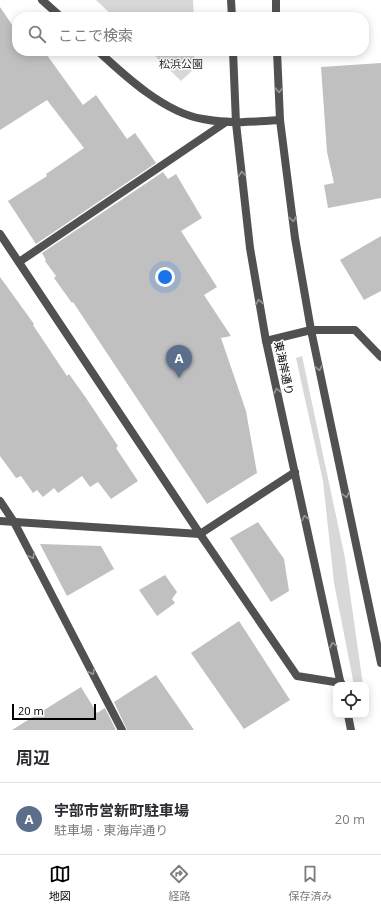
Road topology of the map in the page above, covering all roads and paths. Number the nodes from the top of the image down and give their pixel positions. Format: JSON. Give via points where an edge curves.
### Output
{"nodes":[{"id":1,"x":42,"y":0,"type":"edge"},
{"id":2,"x":231,"y":0,"type":"edge"},
{"id":3,"x":276,"y":0,"type":"edge"},
{"id":4,"x":55,"y":12,"type":"edge"},
{"id":5,"x":232,"y":12,"type":"edge"},
{"id":6,"x":276,"y":12,"type":"edge"},
{"id":7,"x":104,"y":56,"type":"edge"},
{"id":8,"x":233,"y":56,"type":"edge"},
{"id":9,"x":277,"y":56,"type":"edge"},
{"id":10,"x":280,"y":120,"type":"junction"},
{"id":11,"x":226,"y":122,"type":"junction"},
{"id":12,"x":236,"y":123,"type":"junction"},
{"id":13,"x":0,"y":234,"type":"edge"},
{"id":14,"x":19,"y":262,"type":"junction"},
{"id":15,"x":312,"y":330,"type":"junction"},
{"id":16,"x":266,"y":341,"type":"junction"},
{"id":17,"x":381,"y":357,"type":"edge"},
{"id":18,"x":295,"y":472,"type":"junction"},
{"id":19,"x":0,"y":501,"type":"edge"},
{"id":20,"x":0,"y":521,"type":"edge"},
{"id":21,"x":14,"y":522,"type":"junction"},
{"id":22,"x":200,"y":534,"type":"junction"},
{"id":23,"x":381,"y":663,"type":"edge"},
{"id":24,"x":341,"y":682,"type":"edge"},
{"id":25,"x":333,"y":683,"type":"edge"},
{"id":26,"x":349,"y":718,"type":"edge"},
{"id":27,"x":122,"y":730,"type":"edge"},
{"id":28,"x":351,"y":730,"type":"edge"}],
"edges":[{"from":1,"to":4,"type":"street"},
{"from":2,"to":5,"type":"street"},
{"from":3,"to":6,"type":"street"},
{"from":7,"to":11,"type":"street","via":[[131,81],[167,106],[201,119]]},
{"from":8,"to":12,"type":"street","name":"東海岸通り"},
{"from":9,"to":10,"type":"street","one_way":true},
{"from":10,"to":12,"type":"street"},
{"from":10,"to":15,"type":"street","one_way":true},
{"from":11,"to":12,"type":"street"},
{"from":11,"to":14,"type":"street"},
{"from":16,"to":12,"type":"street","name":"東海岸通り","one_way":true,"via":[[250,248]]},
{"from":13,"to":14,"type":"street"},
{"from":14,"to":22,"type":"street"},
{"from":15,"to":16,"type":"street"},
{"from":15,"to":17,"type":"street","via":[[355,330]]},
{"from":15,"to":23,"type":"street","one_way":true},
{"from":18,"to":16,"type":"street","name":"東海岸通り","one_way":true},
{"from":18,"to":22,"type":"street"},
{"from":24,"to":18,"type":"street","name":"東海岸通り","one_way":true},
{"from":19,"to":21,"type":"street"},
{"from":20,"to":21,"type":"street"},
{"from":21,"to":22,"type":"street"},
{"from":21,"to":27,"type":"street","one_way":true},
{"from":22,"to":25,"type":"street","via":[[297,676]]},
{"from":26,"to":28,"type":"street"}]}
